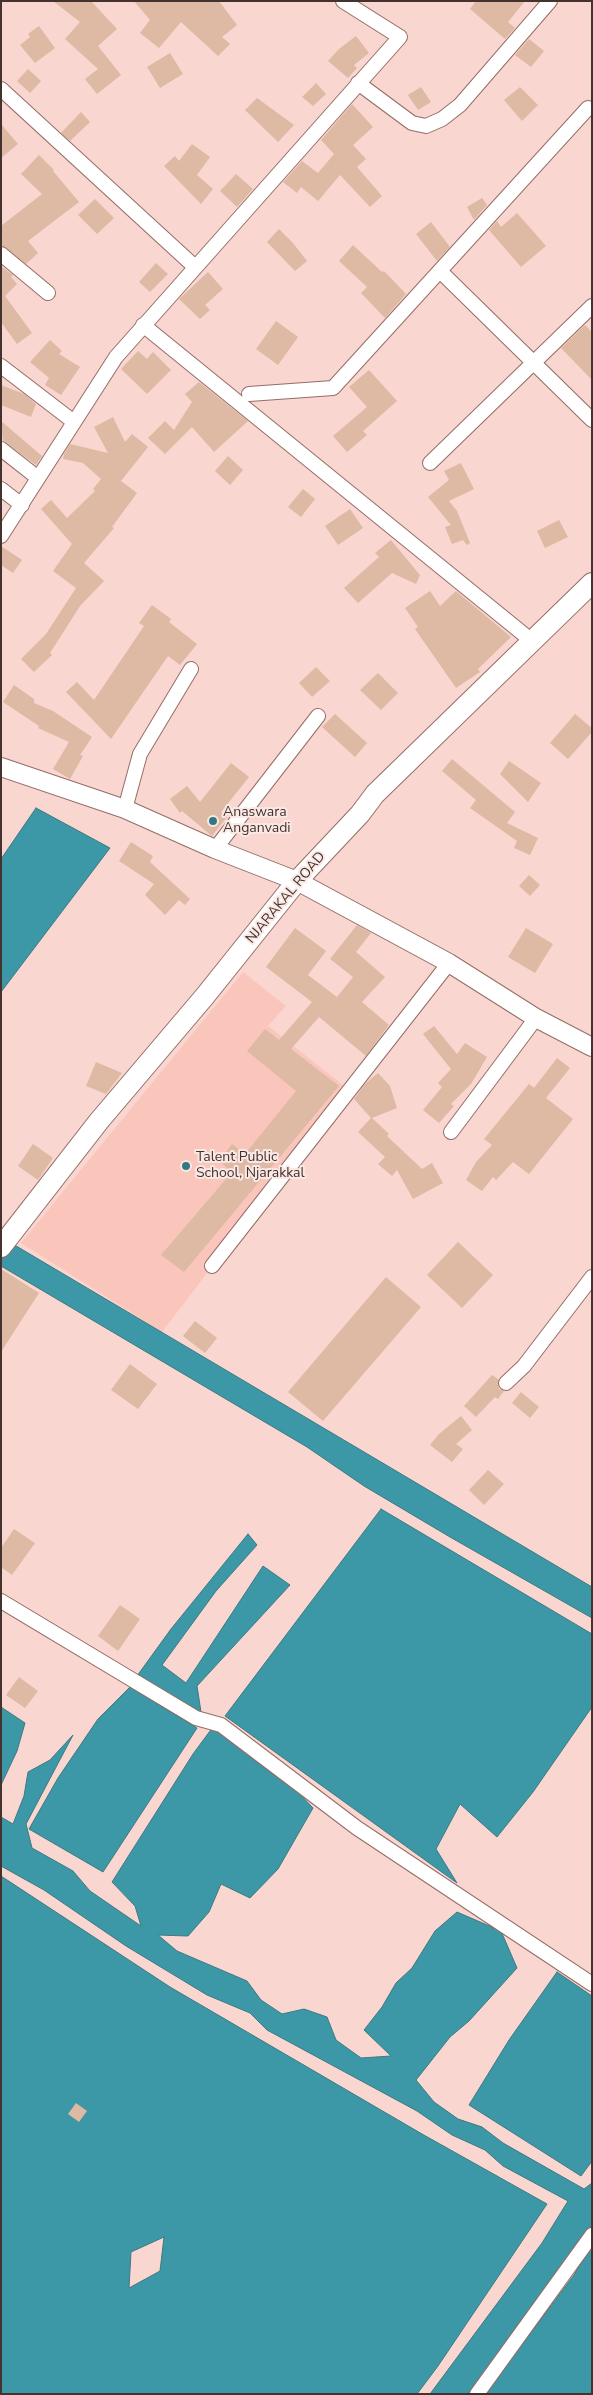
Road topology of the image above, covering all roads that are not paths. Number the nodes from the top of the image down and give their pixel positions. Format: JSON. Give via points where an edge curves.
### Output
{"nodes":[{"id":1,"x":343,"y":1,"type":"edge"},
{"id":2,"x":550,"y":1,"type":"edge"},
{"id":3,"x":358,"y":83,"type":"junction"},
{"id":4,"x":1,"y":89,"type":"edge"},
{"id":5,"x":588,"y":108,"type":"dead end"},
{"id":6,"x":1,"y":254,"type":"edge"},
{"id":7,"x":195,"y":267,"type":"junction"},
{"id":8,"x":440,"y":271,"type":"junction"},
{"id":9,"x":48,"y":293,"type":"dead end"},
{"id":10,"x":592,"y":306,"type":"edge"},
{"id":11,"x":143,"y":325,"type":"junction"},
{"id":12,"x":534,"y":363,"type":"junction"},
{"id":13,"x":1,"y":366,"type":"edge"},
{"id":14,"x":249,"y":394,"type":"dead end"},
{"id":15,"x":592,"y":420,"type":"edge"},
{"id":16,"x":74,"y":422,"type":"junction"},
{"id":17,"x":1,"y":449,"type":"edge"},
{"id":18,"x":430,"y":463,"type":"dead end"},
{"id":19,"x":38,"y":478,"type":"junction"},
{"id":20,"x":1,"y":489,"type":"edge"},
{"id":21,"x":22,"y":505,"type":"junction"},
{"id":22,"x":1,"y":536,"type":"edge"},
{"id":23,"x":592,"y":583,"type":"edge"},
{"id":24,"x":532,"y":641,"type":"junction"},
{"id":25,"x":191,"y":669,"type":"dead end"},
{"id":26,"x":318,"y":716,"type":"dead end"},
{"id":27,"x":1,"y":767,"type":"edge"},
{"id":28,"x":125,"y":809,"type":"junction"},
{"id":29,"x":215,"y":849,"type":"junction"},
{"id":30,"x":297,"y":881,"type":"junction"},
{"id":31,"x":449,"y":963,"type":"junction"},
{"id":32,"x":536,"y":1018,"type":"junction"},
{"id":33,"x":592,"y":1047,"type":"edge"},
{"id":34,"x":451,"y":1132,"type":"dead end"},
{"id":35,"x":5,"y":1243,"type":"edge"},
{"id":36,"x":212,"y":1266,"type":"dead end"},
{"id":37,"x":592,"y":1277,"type":"edge"},
{"id":38,"x":506,"y":1383,"type":"dead end"},
{"id":39,"x":1,"y":1601,"type":"edge"},
{"id":40,"x":592,"y":1984,"type":"edge"},
{"id":41,"x":592,"y":2235,"type":"edge"},
{"id":42,"x":476,"y":2394,"type":"edge"}],
"edges":[{"from":1,"to":3,"type":"street","via":[[400,37]]},
{"from":2,"to":3,"type":"street","via":[[460,105],[426,126],[412,123]]},
{"from":3,"to":7,"type":"street"},
{"from":4,"to":7,"type":"street"},
{"from":5,"to":8,"type":"street"},
{"from":6,"to":9,"type":"street"},
{"from":7,"to":11,"type":"street"},
{"from":8,"to":12,"type":"street"},
{"from":8,"to":14,"type":"street","via":[[333,388]]},
{"from":10,"to":12,"type":"street"},
{"from":11,"to":16,"type":"street","via":[[116,357]]},
{"from":11,"to":24,"type":"street"},
{"from":12,"to":15,"type":"street"},
{"from":12,"to":18,"type":"street"},
{"from":13,"to":16,"type":"street"},
{"from":16,"to":19,"type":"street"},
{"from":17,"to":19,"type":"street"},
{"from":19,"to":21,"type":"street"},
{"from":20,"to":21,"type":"street"},
{"from":21,"to":22,"type":"street"},
{"from":23,"to":24,"type":"main road","name":"NJARAKAL ROAD"},
{"from":24,"to":30,"type":"main road","name":"NJARAKAL ROAD","via":[[375,794]]},
{"from":25,"to":28,"type":"street","via":[[140,754]]},
{"from":26,"to":29,"type":"street"},
{"from":27,"to":28,"type":"street"},
{"from":28,"to":29,"type":"street"},
{"from":29,"to":30,"type":"street"},
{"from":30,"to":31,"type":"street"},
{"from":30,"to":35,"type":"main road","name":"NJARAKAL ROAD","via":[[99,1121]]},
{"from":31,"to":32,"type":"street"},
{"from":31,"to":36,"type":"street"},
{"from":32,"to":33,"type":"street"},
{"from":32,"to":34,"type":"street"},
{"from":37,"to":38,"type":"street","via":[[524,1366]]},
{"from":39,"to":40,"type":"street","via":[[196,1718],[221,1725],[357,1828]]},
{"from":41,"to":42,"type":"street"}]}
